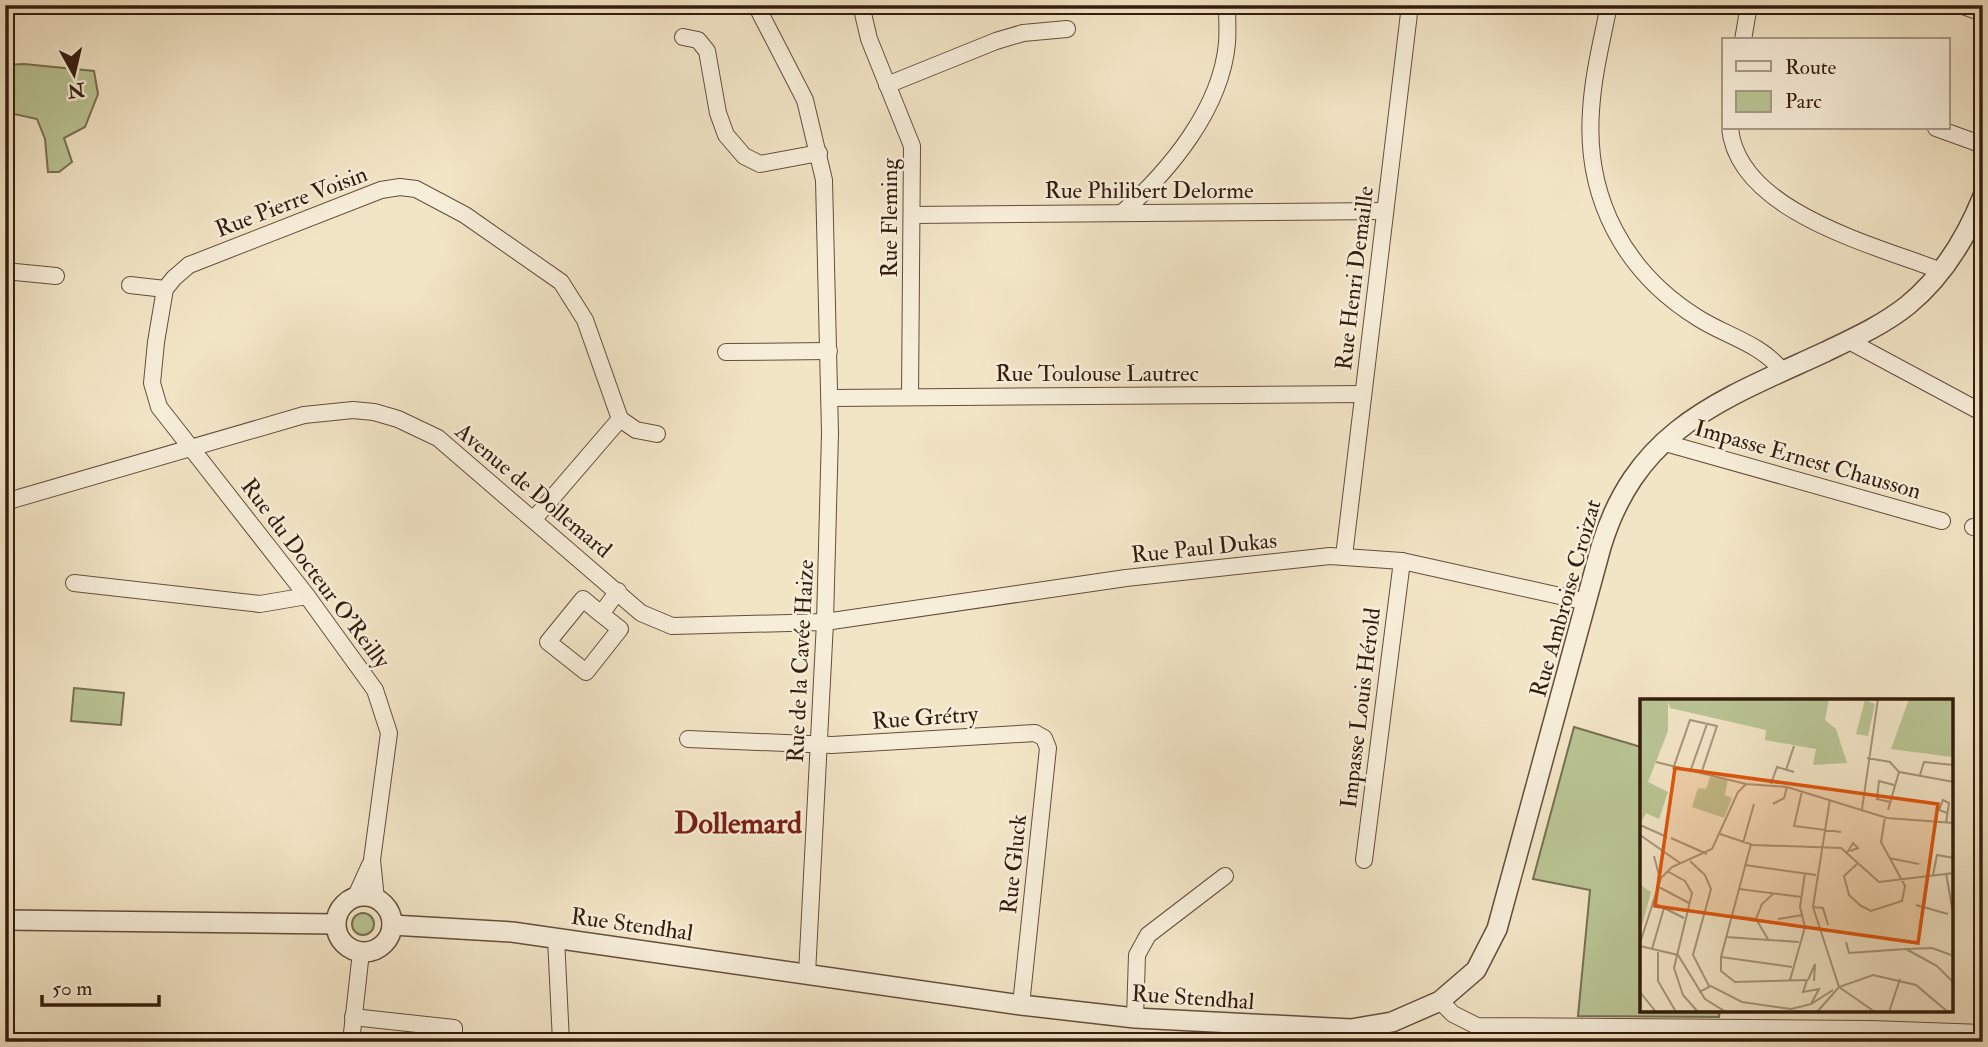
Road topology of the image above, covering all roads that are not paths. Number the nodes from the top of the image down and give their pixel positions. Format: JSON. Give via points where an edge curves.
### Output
{"nodes":[{"id":1,"x":756,"y":5,"type":"edge"},
{"id":2,"x":861,"y":5,"type":"edge"},
{"id":3,"x":1227,"y":5,"type":"edge"},
{"id":4,"x":1410,"y":5,"type":"edge"},
{"id":5,"x":1609,"y":5,"type":"edge"},
{"id":6,"x":1749,"y":5,"type":"edge"},
{"id":7,"x":1960,"y":5,"type":"edge"},
{"id":8,"x":1983,"y":13,"type":"edge"},
{"id":9,"x":1068,"y":29,"type":"dead end"},
{"id":10,"x":683,"y":37,"type":"dead end"},
{"id":11,"x":1743,"y":38,"type":"edge"},
{"id":12,"x":887,"y":85,"type":"junction"},
{"id":13,"x":1731,"y":130,"type":"edge"},
{"id":14,"x":1942,"y":130,"type":"edge"},
{"id":15,"x":1983,"y":145,"type":"edge"},
{"id":16,"x":819,"y":153,"type":"junction"},
{"id":17,"x":1982,"y":201,"type":"edge"},
{"id":18,"x":1385,"y":211,"type":"junction"},
{"id":19,"x":1122,"y":213,"type":"junction"},
{"id":20,"x":912,"y":215,"type":"junction"},
{"id":21,"x":5,"y":271,"type":"edge"},
{"id":22,"x":1941,"y":271,"type":"junction"},
{"id":23,"x":56,"y":276,"type":"dead end"},
{"id":24,"x":130,"y":285,"type":"dead end"},
{"id":25,"x":165,"y":289,"type":"junction"},
{"id":26,"x":1849,"y":341,"type":"junction"},
{"id":27,"x":829,"y":351,"type":"junction"},
{"id":28,"x":726,"y":352,"type":"dead end"},
{"id":29,"x":1782,"y":371,"type":"junction"},
{"id":30,"x":1363,"y":394,"type":"junction"},
{"id":31,"x":910,"y":397,"type":"junction"},
{"id":32,"x":831,"y":398,"type":"junction"},
{"id":33,"x":1983,"y":412,"type":"edge"},
{"id":34,"x":620,"y":419,"type":"junction"},
{"id":35,"x":657,"y":434,"type":"dead end"},
{"id":36,"x":1662,"y":442,"type":"junction"},
{"id":37,"x":193,"y":448,"type":"junction"},
{"id":38,"x":5,"y":502,"type":"edge"},
{"id":39,"x":534,"y":519,"type":"junction"},
{"id":40,"x":1942,"y":521,"type":"dead end"},
{"id":41,"x":1344,"y":556,"type":"junction"},
{"id":42,"x":1402,"y":561,"type":"junction"},
{"id":43,"x":74,"y":583,"type":"dead end"},
{"id":44,"x":618,"y":591,"type":"junction"},
{"id":45,"x":307,"y":596,"type":"junction"},
{"id":46,"x":1587,"y":602,"type":"junction"},
{"id":47,"x":601,"y":614,"type":"junction"},
{"id":48,"x":825,"y":622,"type":"junction"},
{"id":49,"x":1035,"y":733,"type":"joint"},
{"id":50,"x":688,"y":738,"type":"dead end"},
{"id":51,"x":819,"y":745,"type":"junction"},
{"id":52,"x":372,"y":860,"type":"junction"},
{"id":53,"x":1364,"y":860,"type":"dead end"},
{"id":54,"x":1225,"y":876,"type":"dead end"},
{"id":55,"x":355,"y":898,"type":"junction"},
{"id":56,"x":376,"y":899,"type":"junction"},
{"id":57,"x":5,"y":920,"type":"edge"},
{"id":58,"x":335,"y":924,"type":"junction"},
{"id":59,"x":392,"y":925,"type":"junction"},
{"id":60,"x":556,"y":938,"type":"junction"},
{"id":61,"x":361,"y":953,"type":"junction"},
{"id":62,"x":807,"y":974,"type":"junction"},
{"id":63,"x":1440,"y":1002,"type":"junction"},
{"id":64,"x":1021,"y":1005,"type":"junction"},
{"id":65,"x":353,"y":1017,"type":"junction"},
{"id":66,"x":1135,"y":1018,"type":"junction"},
{"id":67,"x":1983,"y":1033,"type":"edge"},
{"id":68,"x":1255,"y":1034,"type":"edge"},
{"id":69,"x":1783,"y":1035,"type":"edge"},
{"id":70,"x":1870,"y":1035,"type":"edge"},
{"id":71,"x":351,"y":1042,"type":"edge"},
{"id":72,"x":454,"y":1042,"type":"edge"},
{"id":73,"x":561,"y":1042,"type":"edge"}],
"edges":[{"from":1,"to":16,"type":"street","name":"Rue de la Cavée Haize","via":[[805,100]]},
{"from":2,"to":12,"type":"street","name":"Rue Fleming"},
{"from":3,"to":19,"type":"street","via":[[1222,69],[1200,122]]},
{"from":4,"to":18,"type":"street","name":"Rue Henri Demaille"},
{"from":5,"to":29,"type":"street","via":[[1590,111],[1595,181],[1606,213],[1629,258],[1654,284],[1697,318],[1772,356]]},
{"from":6,"to":11,"type":"street"},
{"from":7,"to":8,"type":"street"},
{"from":9,"to":12,"type":"street","via":[[996,41]]},
{"from":10,"to":16,"type":"street","via":[[698,40],[707,51],[718,114],[726,135],[744,156],[760,164]]},
{"from":12,"to":20,"type":"street","name":"Rue Fleming","via":[[912,146]]},
{"from":13,"to":22,"type":"street","via":[[1742,164],[1770,196],[1797,214]]},
{"from":14,"to":15,"type":"street"},
{"from":16,"to":27,"type":"street","name":"Rue de la Cavée Haize","via":[[824,180]]},
{"from":17,"to":22,"type":"street","name":"Rue Ambroise Croizat"},
{"from":18,"to":19,"type":"street","name":"Rue Philibert Delorme"},
{"from":18,"to":30,"type":"street","name":"Rue Henri Demaille"},
{"from":19,"to":20,"type":"street","name":"Rue Philibert Delorme"},
{"from":20,"to":31,"type":"street","name":"Rue Fleming"},
{"from":21,"to":23,"type":"street"},
{"from":22,"to":26,"type":"street","name":"Rue Ambroise Croizat","via":[[1908,305]]},
{"from":24,"to":25,"type":"street"},
{"from":25,"to":34,"type":"street","name":"Rue Pierre Voisin","via":[[189,265],[381,190],[416,189],[465,215],[561,282],[585,320]]},
{"from":25,"to":37,"type":"street","via":[[154,396]]},
{"from":26,"to":29,"type":"street","name":"Rue Ambroise Croizat"},
{"from":26,"to":33,"type":"street"},
{"from":27,"to":28,"type":"street"},
{"from":27,"to":32,"type":"street","name":"Rue de la Cavée Haize"},
{"from":29,"to":36,"type":"street","name":"Rue Ambroise Croizat","via":[[1697,415]]},
{"from":30,"to":31,"type":"street","name":"Rue Toulouse Lautrec"},
{"from":30,"to":41,"type":"street","name":"Rue Henri Demaille"},
{"from":31,"to":32,"type":"street","name":"Rue Toulouse Lautrec"},
{"from":32,"to":48,"type":"street","name":"Rue de la Cavée Haize"},
{"from":34,"to":35,"type":"street","via":[[636,430]]},
{"from":34,"to":39,"type":"street"},
{"from":36,"to":40,"type":"street","name":"Impasse Ernest Chausson"},
{"from":36,"to":46,"type":"street","name":"Rue Ambroise Croizat","via":[[1627,483],[1611,515]]},
{"from":37,"to":38,"type":"street","name":"Avenue de Dollemard"},
{"from":37,"to":39,"type":"street","name":"Avenue de Dollemard","via":[[304,415],[374,412],[438,438]]},
{"from":37,"to":45,"type":"street","name":"Rue du Docteur O'Reilly"},
{"from":39,"to":44,"type":"street","name":"Avenue de Dollemard"},
{"from":41,"to":42,"type":"street","name":"Rue Paul Dukas"},
{"from":41,"to":48,"type":"street","name":"Rue Paul Dukas","via":[[1126,578]]},
{"from":42,"to":46,"type":"street","name":"Rue Paul Dukas"},
{"from":42,"to":53,"type":"street","name":"Impasse Louis Hérold"},
{"from":43,"to":45,"type":"street","via":[[260,604]]},
{"from":44,"to":47,"type":"street"},
{"from":44,"to":48,"type":"street","name":"Avenue de Dollemard","via":[[641,613],[672,625]]},
{"from":45,"to":52,"type":"street","name":"Rue du Docteur O'Reilly","via":[[369,679],[389,733]]},
{"from":46,"to":63,"type":"street","name":"Rue Ambroise Croizat","via":[[1497,929],[1476,970]]},
{"from":47,"to":47,"type":"street","via":[[620,629],[586,672],[548,642],[583,599]]},
{"from":48,"to":51,"type":"street","name":"Rue de la Cavée Haize"},
{"from":49,"to":51,"type":"street","name":"Rue Grétry"},
{"from":49,"to":64,"type":"street","name":"Rue Gluck","via":[[1044,738],[1048,748]]},
{"from":50,"to":51,"type":"street","name":"Rue Grétry"},
{"from":51,"to":62,"type":"street","name":"Rue de la Cavée Haize"},
{"from":52,"to":55,"type":"street"},
{"from":52,"to":56,"type":"street"},
{"from":54,"to":66,"type":"street","via":[[1148,935],[1138,955]]},
{"from":55,"to":56,"type":"street"},
{"from":55,"to":58,"type":"street","via":[[341,908]]},
{"from":56,"to":59,"type":"street","via":[[387,910]]},
{"from":57,"to":58,"type":"street"},
{"from":58,"to":61,"type":"street","via":[[345,946]]},
{"from":59,"to":60,"type":"street","name":"Rue Stendhal"},
{"from":59,"to":61,"type":"street","via":[[379,948]]},
{"from":60,"to":62,"type":"street","name":"Rue Stendhal"},
{"from":60,"to":73,"type":"street"},
{"from":61,"to":65,"type":"street"},
{"from":62,"to":64,"type":"street","name":"Rue Stendhal"},
{"from":63,"to":68,"type":"street","name":"Rue Stendhal","via":[[1404,1018],[1351,1029]]},
{"from":63,"to":69,"type":"street","via":[[1477,1026]]},
{"from":64,"to":66,"type":"street","name":"Rue Stendhal"},
{"from":65,"to":71,"type":"street"},
{"from":65,"to":72,"type":"street","via":[[454,1028]]},
{"from":66,"to":68,"type":"street","name":"Rue Stendhal"},
{"from":67,"to":70,"type":"street"},
{"from":69,"to":70,"type":"street"}]}
